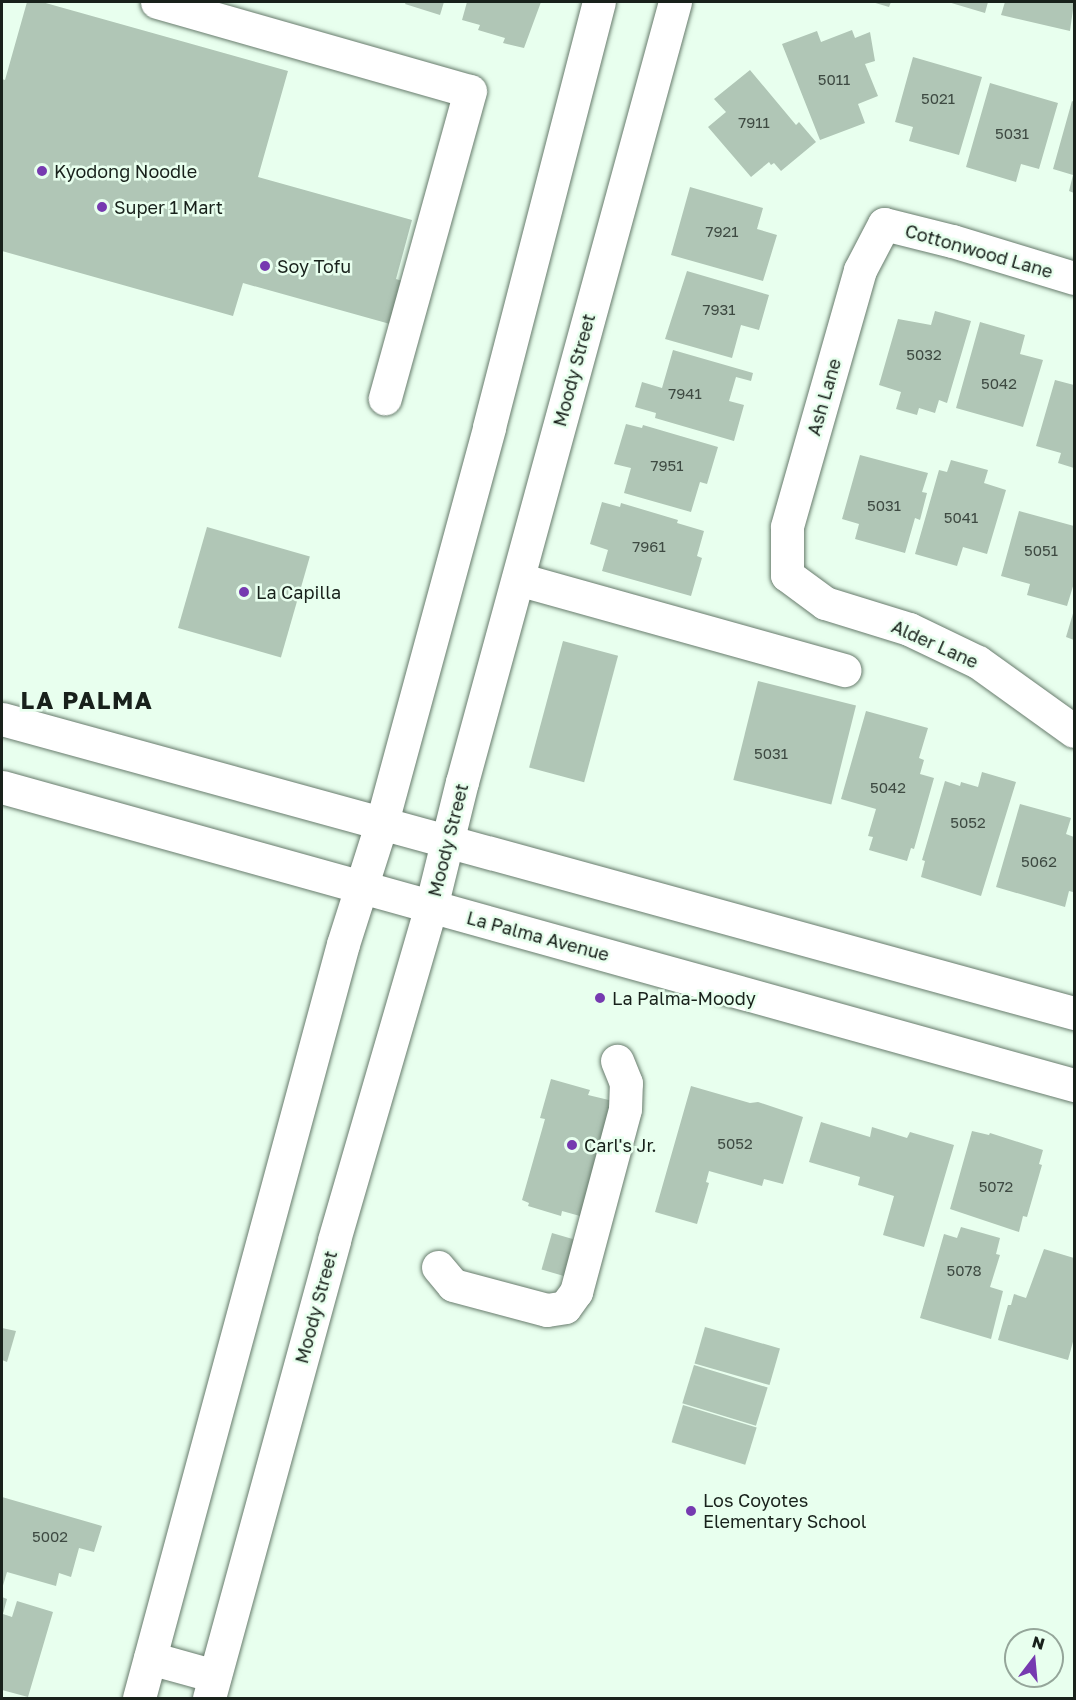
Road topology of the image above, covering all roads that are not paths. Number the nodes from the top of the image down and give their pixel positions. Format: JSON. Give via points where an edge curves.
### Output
{"nodes":[{"id":1,"x":157,"y":2,"type":"edge"},
{"id":2,"x":599,"y":2,"type":"edge"},
{"id":3,"x":675,"y":2,"type":"edge"},
{"id":4,"x":884,"y":224,"type":"joint"},
{"id":5,"x":1074,"y":278,"type":"edge"},
{"id":6,"x":385,"y":398,"type":"dead end"},
{"id":7,"x":787,"y":575,"type":"joint"},
{"id":8,"x":518,"y":579,"type":"junction"},
{"id":9,"x":844,"y":670,"type":"dead end"},
{"id":10,"x":2,"y":719,"type":"edge"},
{"id":11,"x":1074,"y":731,"type":"edge"},
{"id":12,"x":2,"y":787,"type":"edge"},
{"id":13,"x":382,"y":822,"type":"junction"},
{"id":14,"x":449,"y":841,"type":"junction"},
{"id":15,"x":363,"y":887,"type":"junction"},
{"id":16,"x":431,"y":907,"type":"junction"},
{"id":17,"x":1074,"y":1013,"type":"edge"},
{"id":18,"x":617,"y":1061,"type":"dead end"},
{"id":19,"x":1074,"y":1084,"type":"edge"},
{"id":20,"x":438,"y":1267,"type":"dead end"},
{"id":21,"x":150,"y":1658,"type":"junction"},
{"id":22,"x":212,"y":1687,"type":"edge"},
{"id":23,"x":139,"y":1698,"type":"edge"}],
"edges":[{"from":1,"to":6,"type":"main road","via":[[470,91]]},
{"from":2,"to":13,"type":"main road"},
{"from":3,"to":8,"type":"main road","name":"Moody Street"},
{"from":4,"to":5,"type":"main road","name":"Cottonwood Lane"},
{"from":4,"to":7,"type":"main road","name":"Ash Lane","via":[[860,270],[787,526]]},
{"from":7,"to":11,"type":"main road","name":"Alder Lane","via":[[825,603],[909,629],[978,662]]},
{"from":8,"to":9,"type":"main road"},
{"from":8,"to":14,"type":"main road","name":"Moody Street"},
{"from":10,"to":13,"type":"main road"},
{"from":12,"to":15,"type":"main road","name":"La Palma Avenue"},
{"from":13,"to":14,"type":"main road"},
{"from":13,"to":15,"type":"main road"},
{"from":14,"to":16,"type":"main road","name":"Moody Street"},
{"from":14,"to":17,"type":"main road"},
{"from":15,"to":16,"type":"main road","name":"La Palma Avenue"},
{"from":15,"to":21,"type":"main road","via":[[343,944]]},
{"from":16,"to":19,"type":"main road","name":"La Palma Avenue"},
{"from":16,"to":22,"type":"main road","name":"Moody Street","via":[[334,1240]]},
{"from":18,"to":20,"type":"main road","via":[[626,1083],[625,1109],[576,1292],[566,1307],[547,1310],[453,1285]]},
{"from":21,"to":22,"type":"main road","name":"Moody Street"},
{"from":21,"to":23,"type":"main road"}]}
